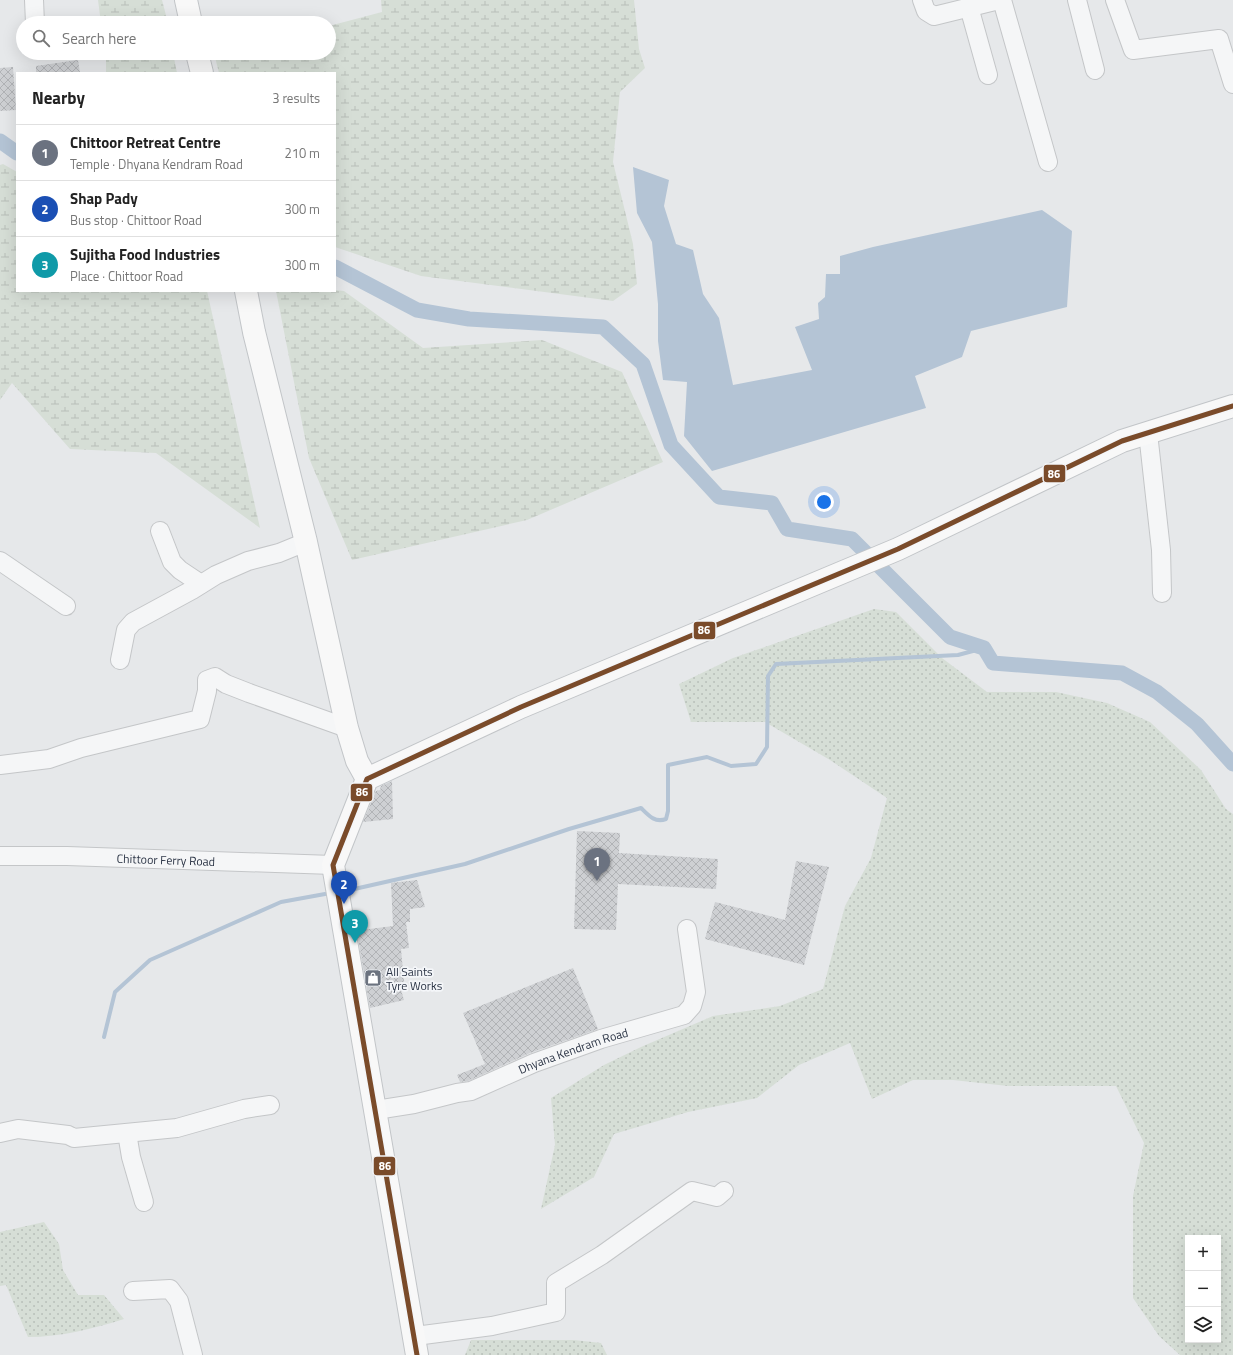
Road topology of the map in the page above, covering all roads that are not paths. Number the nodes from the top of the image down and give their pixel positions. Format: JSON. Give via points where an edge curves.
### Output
{"nodes":[{"id":1,"x":34,"y":0,"type":"edge"},
{"id":2,"x":186,"y":0,"type":"edge"},
{"id":3,"x":922,"y":0,"type":"edge"},
{"id":4,"x":999,"y":0,"type":"edge"},
{"id":5,"x":1002,"y":0,"type":"edge"},
{"id":6,"x":1077,"y":0,"type":"edge"},
{"id":7,"x":1115,"y":0,"type":"edge"},
{"id":8,"x":969,"y":7,"type":"junction"},
{"id":9,"x":35,"y":16,"type":"edge"},
{"id":10,"x":189,"y":16,"type":"edge"},
{"id":11,"x":1228,"y":49,"type":"edge"},
{"id":12,"x":199,"y":60,"type":"edge"},
{"id":13,"x":1094,"y":70,"type":"dead end"},
{"id":14,"x":202,"y":72,"type":"edge"},
{"id":15,"x":988,"y":75,"type":"dead end"},
{"id":16,"x":1233,"y":84,"type":"edge"},
{"id":17,"x":1048,"y":162,"type":"dead end"},
{"id":18,"x":246,"y":292,"type":"edge"},
{"id":19,"x":1233,"y":406,"type":"edge"},
{"id":20,"x":1148,"y":433,"type":"junction"},
{"id":21,"x":160,"y":531,"type":"dead end"},
{"id":22,"x":306,"y":542,"type":"junction"},
{"id":23,"x":0,"y":561,"type":"edge"},
{"id":24,"x":201,"y":584,"type":"junction"},
{"id":25,"x":1162,"y":593,"type":"dead end"},
{"id":26,"x":66,"y":606,"type":"dead end"},
{"id":27,"x":120,"y":660,"type":"dead end"},
{"id":28,"x":347,"y":728,"type":"junction"},
{"id":29,"x":0,"y":764,"type":"edge"},
{"id":30,"x":367,"y":779,"type":"junction"},
{"id":31,"x":0,"y":856,"type":"edge"},
{"id":32,"x":333,"y":865,"type":"junction"},
{"id":33,"x":687,"y":929,"type":"dead end"},
{"id":34,"x":270,"y":1104,"type":"dead end"},
{"id":35,"x":376,"y":1110,"type":"junction"},
{"id":36,"x":0,"y":1133,"type":"edge"},
{"id":37,"x":127,"y":1133,"type":"junction"},
{"id":38,"x":724,"y":1191,"type":"dead end"},
{"id":39,"x":144,"y":1202,"type":"dead end"},
{"id":40,"x":133,"y":1291,"type":"dead end"},
{"id":41,"x":416,"y":1347,"type":"edge"},
{"id":42,"x":193,"y":1355,"type":"edge"}],
"edges":[{"from":1,"to":9,"type":"street"},
{"from":2,"to":10,"type":"main road"},
{"from":3,"to":8,"type":"street","via":[[926,11],[934,16]]},
{"from":4,"to":8,"type":"street"},
{"from":5,"to":17,"type":"street"},
{"from":6,"to":13,"type":"street"},
{"from":7,"to":11,"type":"street","via":[[1133,50],[1219,38]]},
{"from":8,"to":15,"type":"street"},
{"from":11,"to":16,"type":"street"},
{"from":12,"to":14,"type":"main road"},
{"from":18,"to":22,"type":"main road"},
{"from":19,"to":20,"type":"main road"},
{"from":20,"to":25,"type":"street","via":[[1161,550]]},
{"from":20,"to":30,"type":"main road","via":[[1122,441],[898,549],[521,707]]},
{"from":21,"to":24,"type":"street","via":[[172,562]]},
{"from":22,"to":24,"type":"street","via":[[279,553],[248,561]]},
{"from":22,"to":28,"type":"main road"},
{"from":23,"to":26,"type":"street"},
{"from":24,"to":27,"type":"street","via":[[133,622],[126,630]]},
{"from":28,"to":29,"type":"street","via":[[237,688],[215,677],[207,680],[200,719],[81,748],[49,759]]},
{"from":28,"to":30,"type":"main road","via":[[357,761]]},
{"from":30,"to":32,"type":"main road"},
{"from":31,"to":32,"type":"street","name":"Chittoor Ferry Road"},
{"from":32,"to":35,"type":"main road"},
{"from":33,"to":35,"type":"street","name":"Dhyana Kendram Road","via":[[696,992],[692,1006],[684,1015],[601,1039],[534,1063],[471,1091]]},
{"from":34,"to":37,"type":"street","via":[[177,1128]]},
{"from":35,"to":41,"type":"main road"},
{"from":36,"to":37,"type":"street","via":[[18,1129],[68,1135],[74,1138]]},
{"from":37,"to":39,"type":"street"},
{"from":38,"to":41,"type":"street","via":[[717,1197],[692,1191],[602,1255],[556,1282],[556,1312],[492,1326],[423,1335]]},
{"from":40,"to":42,"type":"street","via":[[170,1289],[179,1302]]}]}
